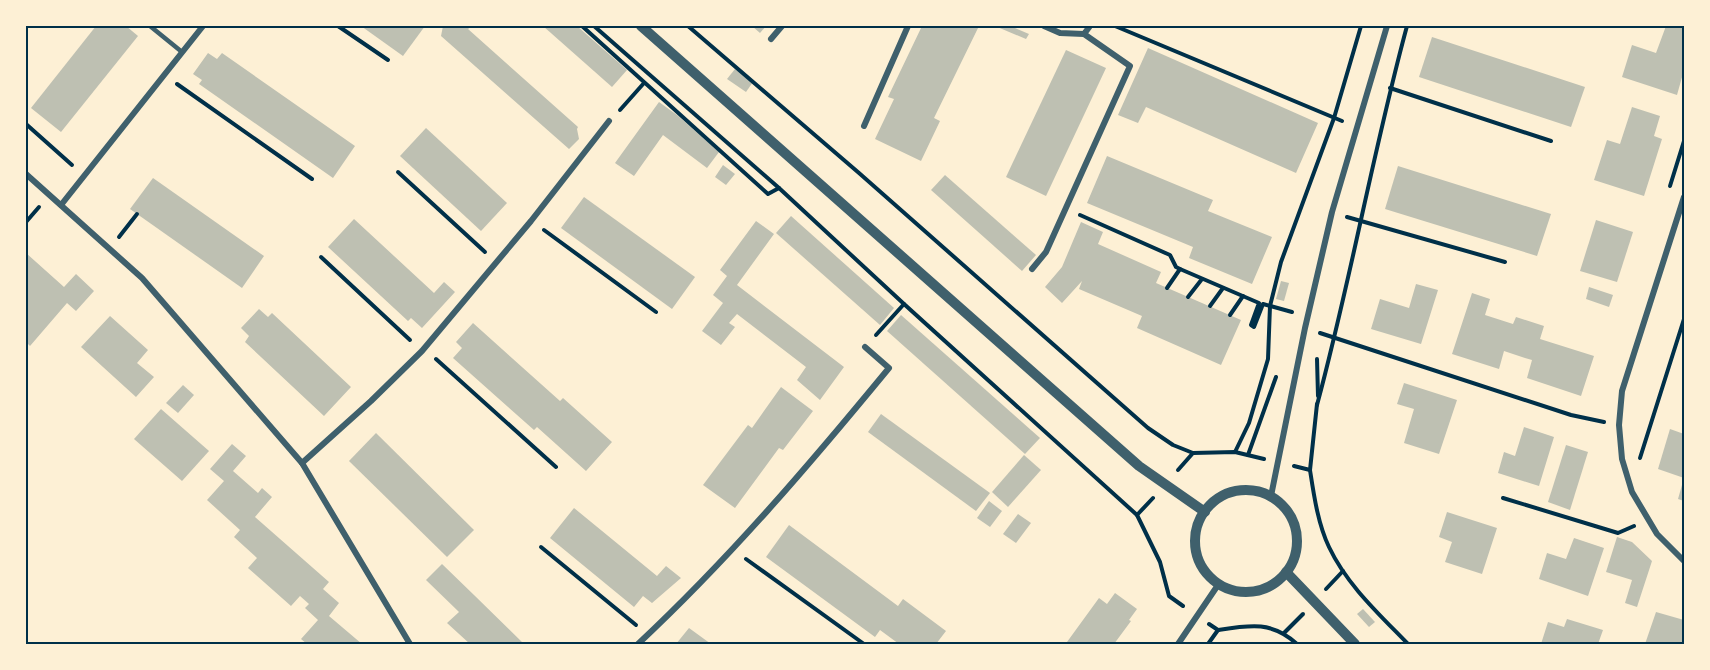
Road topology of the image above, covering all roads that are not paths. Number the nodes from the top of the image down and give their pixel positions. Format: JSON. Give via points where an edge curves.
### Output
{"nodes":[{"id":1,"x":150,"y":26,"type":"edge"},
{"id":2,"x":203,"y":26,"type":"edge"},
{"id":3,"x":641,"y":26,"type":"edge"},
{"id":4,"x":782,"y":26,"type":"edge"},
{"id":5,"x":908,"y":26,"type":"edge"},
{"id":6,"x":1044,"y":26,"type":"edge"},
{"id":7,"x":1090,"y":26,"type":"edge"},
{"id":8,"x":1387,"y":26,"type":"edge"},
{"id":9,"x":1084,"y":34,"type":"junction"},
{"id":10,"x":771,"y":39,"type":"dead end"},
{"id":11,"x":182,"y":52,"type":"junction"},
{"id":12,"x":609,"y":121,"type":"road end"},
{"id":13,"x":864,"y":126,"type":"dead end"},
{"id":14,"x":26,"y":174,"type":"edge"},
{"id":15,"x":1684,"y":197,"type":"edge"},
{"id":16,"x":61,"y":205,"type":"junction"},
{"id":17,"x":1032,"y":269,"type":"dead end"},
{"id":18,"x":865,"y":347,"type":"road end"},
{"id":19,"x":302,"y":462,"type":"junction"},
{"id":20,"x":1271,"y":496,"type":"junction"},
{"id":21,"x":1206,"y":512,"type":"junction"},
{"id":22,"x":1684,"y":561,"type":"edge"},
{"id":23,"x":1286,"y":572,"type":"junction"},
{"id":24,"x":1218,"y":585,"type":"junction"},
{"id":25,"x":410,"y":645,"type":"edge"},
{"id":26,"x":638,"y":645,"type":"edge"},
{"id":27,"x":1178,"y":645,"type":"edge"},
{"id":28,"x":1355,"y":645,"type":"edge"}],
"edges":[{"from":1,"to":11,"type":"lane"},
{"from":2,"to":11,"type":"street"},
{"from":3,"to":21,"type":"street","via":[[1139,466]]},
{"from":4,"to":10,"type":"street"},
{"from":5,"to":13,"type":"street"},
{"from":6,"to":9,"type":"street","via":[[1060,33]]},
{"from":7,"to":9,"type":"street"},
{"from":8,"to":20,"type":"street","via":[[1332,212]]},
{"from":9,"to":17,"type":"street","via":[[1130,66],[1046,252]]},
{"from":11,"to":16,"type":"street"},
{"from":12,"to":19,"type":"street","via":[[423,350]]},
{"from":14,"to":16,"type":"street"},
{"from":15,"to":22,"type":"street","via":[[1622,391],[1619,425],[1622,459],[1632,492],[1657,534]]},
{"from":16,"to":19,"type":"street","via":[[142,278]]},
{"from":18,"to":26,"type":"street","via":[[889,368],[734,549]]},
{"from":19,"to":25,"type":"street"},
{"from":20,"to":21,"type":"street","via":[[1254,490],[1235,491],[1218,498]]},
{"from":20,"to":23,"type":"street","via":[[1285,507],[1296,531],[1294,557]]},
{"from":21,"to":24,"type":"street","via":[[1197,526],[1197,559]]},
{"from":23,"to":24,"type":"street","via":[[1262,590],[1247,593]]},
{"from":23,"to":28,"type":"street"},
{"from":24,"to":27,"type":"street"}]}
